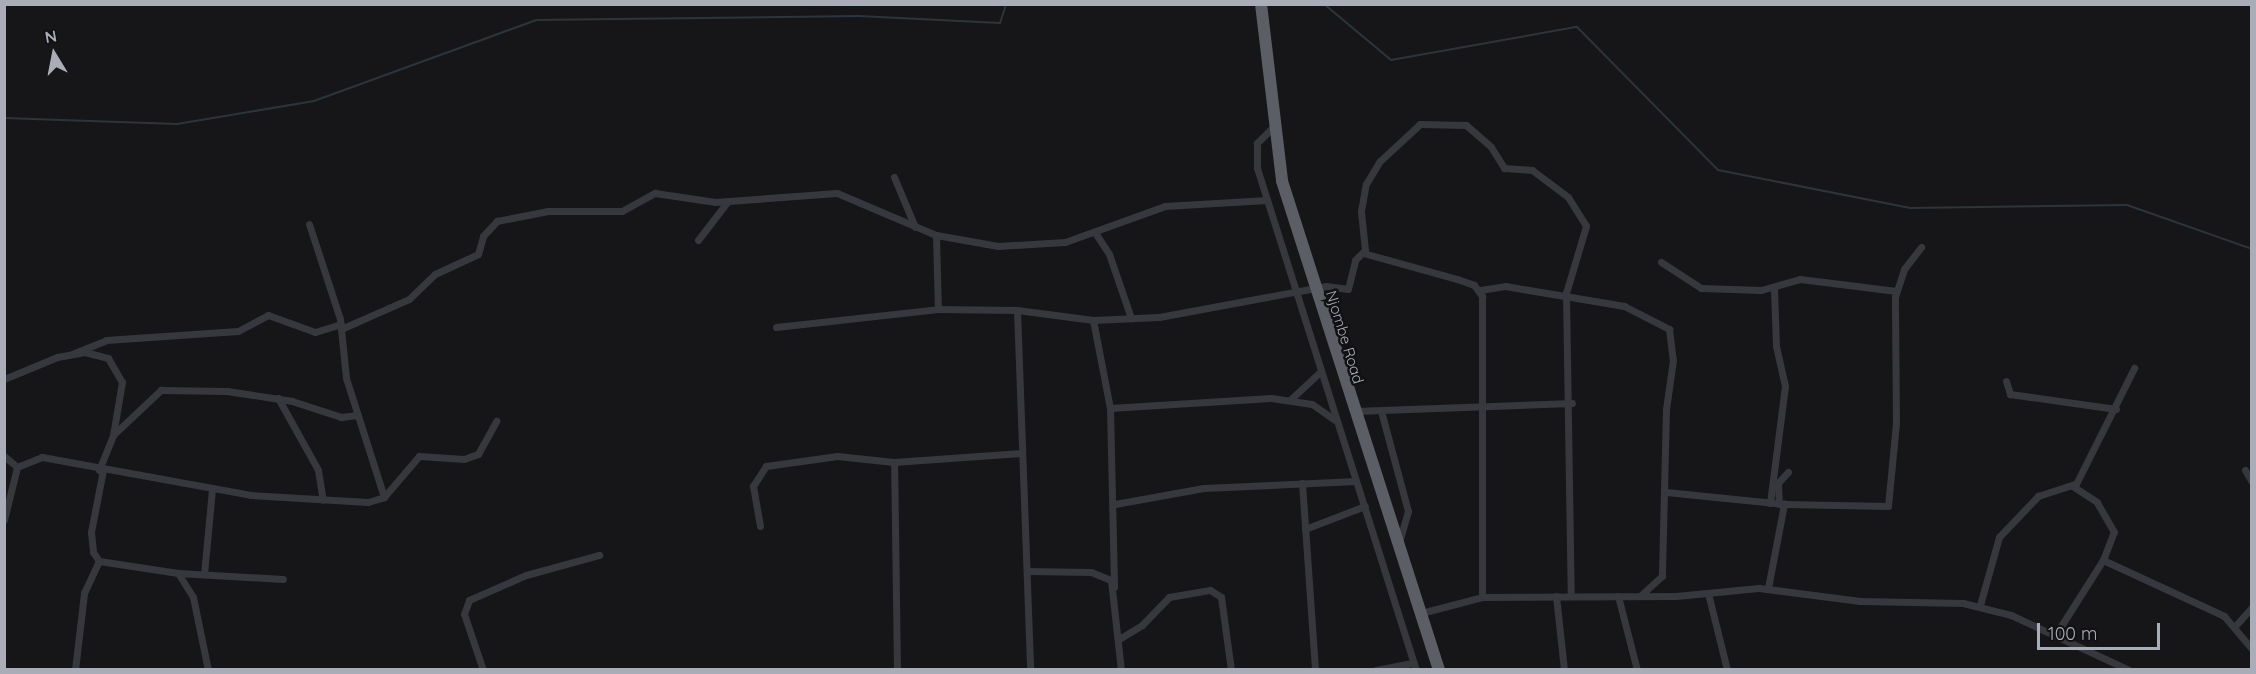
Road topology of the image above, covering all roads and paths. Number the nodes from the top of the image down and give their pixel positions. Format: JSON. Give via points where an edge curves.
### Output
{"nodes":[{"id":1,"x":1261,"y":4,"type":"edge"},
{"id":2,"x":1273,"y":127,"type":"junction"},
{"id":3,"x":894,"y":177,"type":"dead end"},
{"id":4,"x":1267,"y":200,"type":"junction"},
{"id":5,"x":728,"y":201,"type":"junction"},
{"id":6,"x":309,"y":224,"type":"dead end"},
{"id":7,"x":915,"y":227,"type":"junction"},
{"id":8,"x":1096,"y":234,"type":"junction"},
{"id":9,"x":936,"y":235,"type":"junction"},
{"id":10,"x":698,"y":240,"type":"dead end"},
{"id":11,"x":1921,"y":247,"type":"dead end"},
{"id":12,"x":1362,"y":253,"type":"junction"},
{"id":13,"x":1661,"y":262,"type":"dead end"},
{"id":14,"x":1774,"y":288,"type":"junction"},
{"id":15,"x":1314,"y":290,"type":"junction"},
{"id":16,"x":1479,"y":290,"type":"junction"},
{"id":17,"x":1896,"y":291,"type":"junction"},
{"id":18,"x":1298,"y":293,"type":"junction"},
{"id":19,"x":1567,"y":298,"type":"junction"},
{"id":20,"x":938,"y":309,"type":"junction"},
{"id":21,"x":1017,"y":310,"type":"junction"},
{"id":22,"x":1131,"y":318,"type":"junction"},
{"id":23,"x":1093,"y":320,"type":"junction"},
{"id":24,"x":341,"y":327,"type":"junction"},
{"id":25,"x":776,"y":327,"type":"dead end"},
{"id":26,"x":72,"y":354,"type":"junction"},
{"id":27,"x":2134,"y":368,"type":"dead end"},
{"id":28,"x":1320,"y":372,"type":"junction"},
{"id":29,"x":4,"y":379,"type":"edge"},
{"id":30,"x":2006,"y":381,"type":"dead end"},
{"id":31,"x":278,"y":398,"type":"junction"},
{"id":32,"x":1291,"y":399,"type":"junction"},
{"id":33,"x":1572,"y":403,"type":"junction"},
{"id":34,"x":1482,"y":407,"type":"junction"},
{"id":35,"x":1110,"y":408,"type":"junction"},
{"id":36,"x":2116,"y":409,"type":"junction"},
{"id":37,"x":1352,"y":411,"type":"junction"},
{"id":38,"x":1381,"y":411,"type":"junction"},
{"id":39,"x":357,"y":415,"type":"junction"},
{"id":40,"x":496,"y":421,"type":"dead end"},
{"id":41,"x":1336,"y":422,"type":"junction"},
{"id":42,"x":113,"y":435,"type":"junction"},
{"id":43,"x":1022,"y":453,"type":"junction"},
{"id":44,"x":4,"y":456,"type":"edge"},
{"id":45,"x":894,"y":462,"type":"junction"},
{"id":46,"x":17,"y":467,"type":"junction"},
{"id":47,"x":101,"y":470,"type":"junction"},
{"id":48,"x":2246,"y":470,"type":"dead end"},
{"id":49,"x":1788,"y":472,"type":"dead end"},
{"id":50,"x":1356,"y":481,"type":"junction"},
{"id":51,"x":2252,"y":482,"type":"edge"},
{"id":52,"x":1302,"y":483,"type":"junction"},
{"id":53,"x":2072,"y":486,"type":"junction"},
{"id":54,"x":213,"y":489,"type":"junction"},
{"id":55,"x":1666,"y":492,"type":"junction"},
{"id":56,"x":384,"y":497,"type":"junction"},
{"id":57,"x":323,"y":500,"type":"junction"},
{"id":58,"x":1770,"y":503,"type":"junction"},
{"id":59,"x":1115,"y":504,"type":"junction"},
{"id":60,"x":1782,"y":504,"type":"junction"},
{"id":61,"x":1365,"y":506,"type":"junction"},
{"id":62,"x":4,"y":520,"type":"edge"},
{"id":63,"x":760,"y":526,"type":"dead end"},
{"id":64,"x":1305,"y":529,"type":"junction"},
{"id":65,"x":1399,"y":543,"type":"junction"},
{"id":66,"x":599,"y":555,"type":"dead end"},
{"id":67,"x":2103,"y":560,"type":"junction"},
{"id":68,"x":99,"y":561,"type":"junction"},
{"id":69,"x":1027,"y":571,"type":"junction"},
{"id":70,"x":178,"y":573,"type":"junction"},
{"id":71,"x":204,"y":574,"type":"junction"},
{"id":72,"x":283,"y":579,"type":"dead end"},
{"id":73,"x":1114,"y":587,"type":"junction"},
{"id":74,"x":1768,"y":588,"type":"junction"},
{"id":75,"x":1708,"y":593,"type":"junction"},
{"id":76,"x":1641,"y":595,"type":"junction"},
{"id":77,"x":1556,"y":596,"type":"junction"},
{"id":78,"x":1571,"y":596,"type":"junction"},
{"id":79,"x":1618,"y":596,"type":"junction"},
{"id":80,"x":1482,"y":597,"type":"junction"},
{"id":81,"x":1980,"y":605,"type":"junction"},
{"id":82,"x":2252,"y":607,"type":"edge"},
{"id":83,"x":1421,"y":613,"type":"junction"},
{"id":84,"x":2236,"y":626,"type":"junction"},
{"id":85,"x":2056,"y":634,"type":"junction"},
{"id":86,"x":1119,"y":639,"type":"junction"},
{"id":87,"x":2252,"y":649,"type":"edge"},
{"id":88,"x":1414,"y":666,"type":"edge"},
{"id":89,"x":75,"y":669,"type":"edge"},
{"id":90,"x":208,"y":669,"type":"edge"},
{"id":91,"x":483,"y":669,"type":"edge"},
{"id":92,"x":897,"y":669,"type":"edge"},
{"id":93,"x":1030,"y":669,"type":"edge"},
{"id":94,"x":1121,"y":669,"type":"edge"},
{"id":95,"x":1231,"y":669,"type":"edge"},
{"id":96,"x":1315,"y":669,"type":"edge"},
{"id":97,"x":1376,"y":669,"type":"edge"},
{"id":98,"x":1439,"y":669,"type":"edge"},
{"id":99,"x":1564,"y":669,"type":"edge"},
{"id":100,"x":1638,"y":669,"type":"edge"},
{"id":101,"x":1727,"y":669,"type":"edge"},
{"id":102,"x":2130,"y":669,"type":"edge"}],
"edges":[{"from":1,"to":2,"type":"highway","name":"Njombe Road"},
{"from":2,"to":4,"type":"street","via":[[1255,153]]},
{"from":2,"to":15,"type":"highway","name":"Njombe Road","via":[[1282,181]]},
{"from":3,"to":7,"type":"street"},
{"from":4,"to":8,"type":"street","via":[[1165,206]]},
{"from":4,"to":18,"type":"street"},
{"from":5,"to":7,"type":"street","via":[[837,193]]},
{"from":5,"to":10,"type":"street"},
{"from":5,"to":24,"type":"street","via":[[655,193],[622,211],[548,211],[497,221],[483,236],[478,254],[435,274],[409,299]]},
{"from":6,"to":24,"type":"street"},
{"from":7,"to":9,"type":"street"},
{"from":8,"to":9,"type":"street","via":[[998,246]]},
{"from":8,"to":22,"type":"street"},
{"from":9,"to":20,"type":"street"},
{"from":11,"to":17,"type":"street"},
{"from":12,"to":15,"type":"street","via":[[1355,260],[1348,289]]},
{"from":12,"to":16,"type":"street","via":[[1404,261]]},
{"from":12,"to":19,"type":"street","via":[[1361,203],[1380,161],[1420,124],[1460,123],[1481,135],[1504,168],[1537,173],[1583,215],[1587,236]]},
{"from":13,"to":14,"type":"street","via":[[1701,288]]},
{"from":14,"to":17,"type":"street","via":[[1800,279]]},
{"from":14,"to":58,"type":"street","via":[[1785,386]]},
{"from":15,"to":18,"type":"street"},
{"from":15,"to":37,"type":"highway","name":"Njombe Road"},
{"from":16,"to":19,"type":"street","via":[[1505,286]]},
{"from":16,"to":34,"type":"street"},
{"from":17,"to":60,"type":"street","via":[[1896,423],[1888,506]]},
{"from":18,"to":22,"type":"street","via":[[1196,314]]},
{"from":18,"to":28,"type":"street"},
{"from":19,"to":33,"type":"street"},
{"from":19,"to":55,"type":"street","via":[[1629,308],[1669,329],[1673,360],[1666,409]]},
{"from":20,"to":21,"type":"street"},
{"from":20,"to":25,"type":"street"},
{"from":21,"to":23,"type":"street"},
{"from":21,"to":43,"type":"street"},
{"from":22,"to":23,"type":"street"},
{"from":23,"to":35,"type":"street"},
{"from":24,"to":26,"type":"street","via":[[315,332],[268,315],[238,331],[106,340]]},
{"from":24,"to":39,"type":"street","via":[[342,361]]},
{"from":26,"to":29,"type":"street"},
{"from":26,"to":42,"type":"street","via":[[97,354],[115,366],[122,400]]},
{"from":27,"to":36,"type":"street"},
{"from":28,"to":32,"type":"street"},
{"from":28,"to":41,"type":"street"},
{"from":30,"to":36,"type":"street","via":[[2010,394]]},
{"from":31,"to":39,"type":"street","via":[[341,417]]},
{"from":31,"to":42,"type":"street","via":[[161,390]]},
{"from":31,"to":57,"type":"street","via":[[318,470]]},
{"from":32,"to":35,"type":"street","via":[[1205,399]]},
{"from":32,"to":41,"type":"street","via":[[1325,411]]},
{"from":33,"to":34,"type":"street"},
{"from":33,"to":78,"type":"street"},
{"from":34,"to":38,"type":"street"},
{"from":34,"to":80,"type":"street"},
{"from":35,"to":59,"type":"street"},
{"from":36,"to":53,"type":"street"},
{"from":37,"to":38,"type":"street"},
{"from":37,"to":65,"type":"highway","name":"Njombe Road"},
{"from":38,"to":65,"type":"street","via":[[1407,498],[1408,521]]},
{"from":39,"to":56,"type":"street"},
{"from":40,"to":56,"type":"street","via":[[478,454],[464,459],[419,456]]},
{"from":41,"to":50,"type":"street"},
{"from":42,"to":47,"type":"street"},
{"from":43,"to":45,"type":"street"},
{"from":43,"to":69,"type":"street"},
{"from":44,"to":46,"type":"street"},
{"from":45,"to":63,"type":"street","via":[[837,456],[766,466],[753,486]]},
{"from":45,"to":92,"type":"street"},
{"from":46,"to":47,"type":"street","via":[[42,457]]},
{"from":46,"to":62,"type":"street"},
{"from":47,"to":54,"type":"street"},
{"from":47,"to":68,"type":"street","via":[[91,532]]},
{"from":48,"to":51,"type":"street"},
{"from":49,"to":60,"type":"street","via":[[1778,483]]},
{"from":50,"to":52,"type":"street"},
{"from":50,"to":61,"type":"street"},
{"from":52,"to":59,"type":"street","via":[[1169,492]]},
{"from":52,"to":64,"type":"street"},
{"from":53,"to":67,"type":"street","via":[[2097,502],[2113,524]]},
{"from":53,"to":81,"type":"street","via":[[2038,496],[2016,514],[1990,555]]},
{"from":54,"to":57,"type":"street"},
{"from":54,"to":71,"type":"street"},
{"from":55,"to":58,"type":"street"},
{"from":55,"to":76,"type":"street","via":[[1661,581]]},
{"from":56,"to":57,"type":"street","via":[[353,504]]},
{"from":58,"to":60,"type":"street"},
{"from":59,"to":73,"type":"street"},
{"from":60,"to":74,"type":"street"},
{"from":61,"to":64,"type":"street"},
{"from":61,"to":88,"type":"street"},
{"from":64,"to":96,"type":"street"},
{"from":65,"to":83,"type":"highway","name":"Njombe Road"},
{"from":66,"to":91,"type":"street","via":[[526,575],[469,600],[464,614]]},
{"from":67,"to":84,"type":"street"},
{"from":67,"to":85,"type":"street"},
{"from":68,"to":70,"type":"street"},
{"from":68,"to":89,"type":"street","via":[[84,593]]},
{"from":69,"to":73,"type":"street","via":[[1091,572],[1104,575]]},
{"from":69,"to":93,"type":"street"},
{"from":70,"to":71,"type":"street"},
{"from":70,"to":90,"type":"street","via":[[193,597]]},
{"from":71,"to":72,"type":"street"},
{"from":73,"to":86,"type":"street"},
{"from":74,"to":75,"type":"street"},
{"from":74,"to":81,"type":"street","via":[[1860,602]]},
{"from":75,"to":76,"type":"street"},
{"from":75,"to":101,"type":"street"},
{"from":76,"to":79,"type":"street"},
{"from":77,"to":78,"type":"street"},
{"from":77,"to":80,"type":"street"},
{"from":77,"to":99,"type":"street"},
{"from":78,"to":79,"type":"street"},
{"from":79,"to":100,"type":"street"},
{"from":80,"to":83,"type":"street"},
{"from":81,"to":85,"type":"street"},
{"from":82,"to":84,"type":"street"},
{"from":83,"to":98,"type":"highway","name":"Njombe Road"},
{"from":84,"to":87,"type":"street"},
{"from":85,"to":102,"type":"street"},
{"from":86,"to":94,"type":"street"},
{"from":86,"to":95,"type":"street","via":[[1142,625],[1169,597],[1210,590],[1221,597]]},
{"from":88,"to":97,"type":"street"}]}
